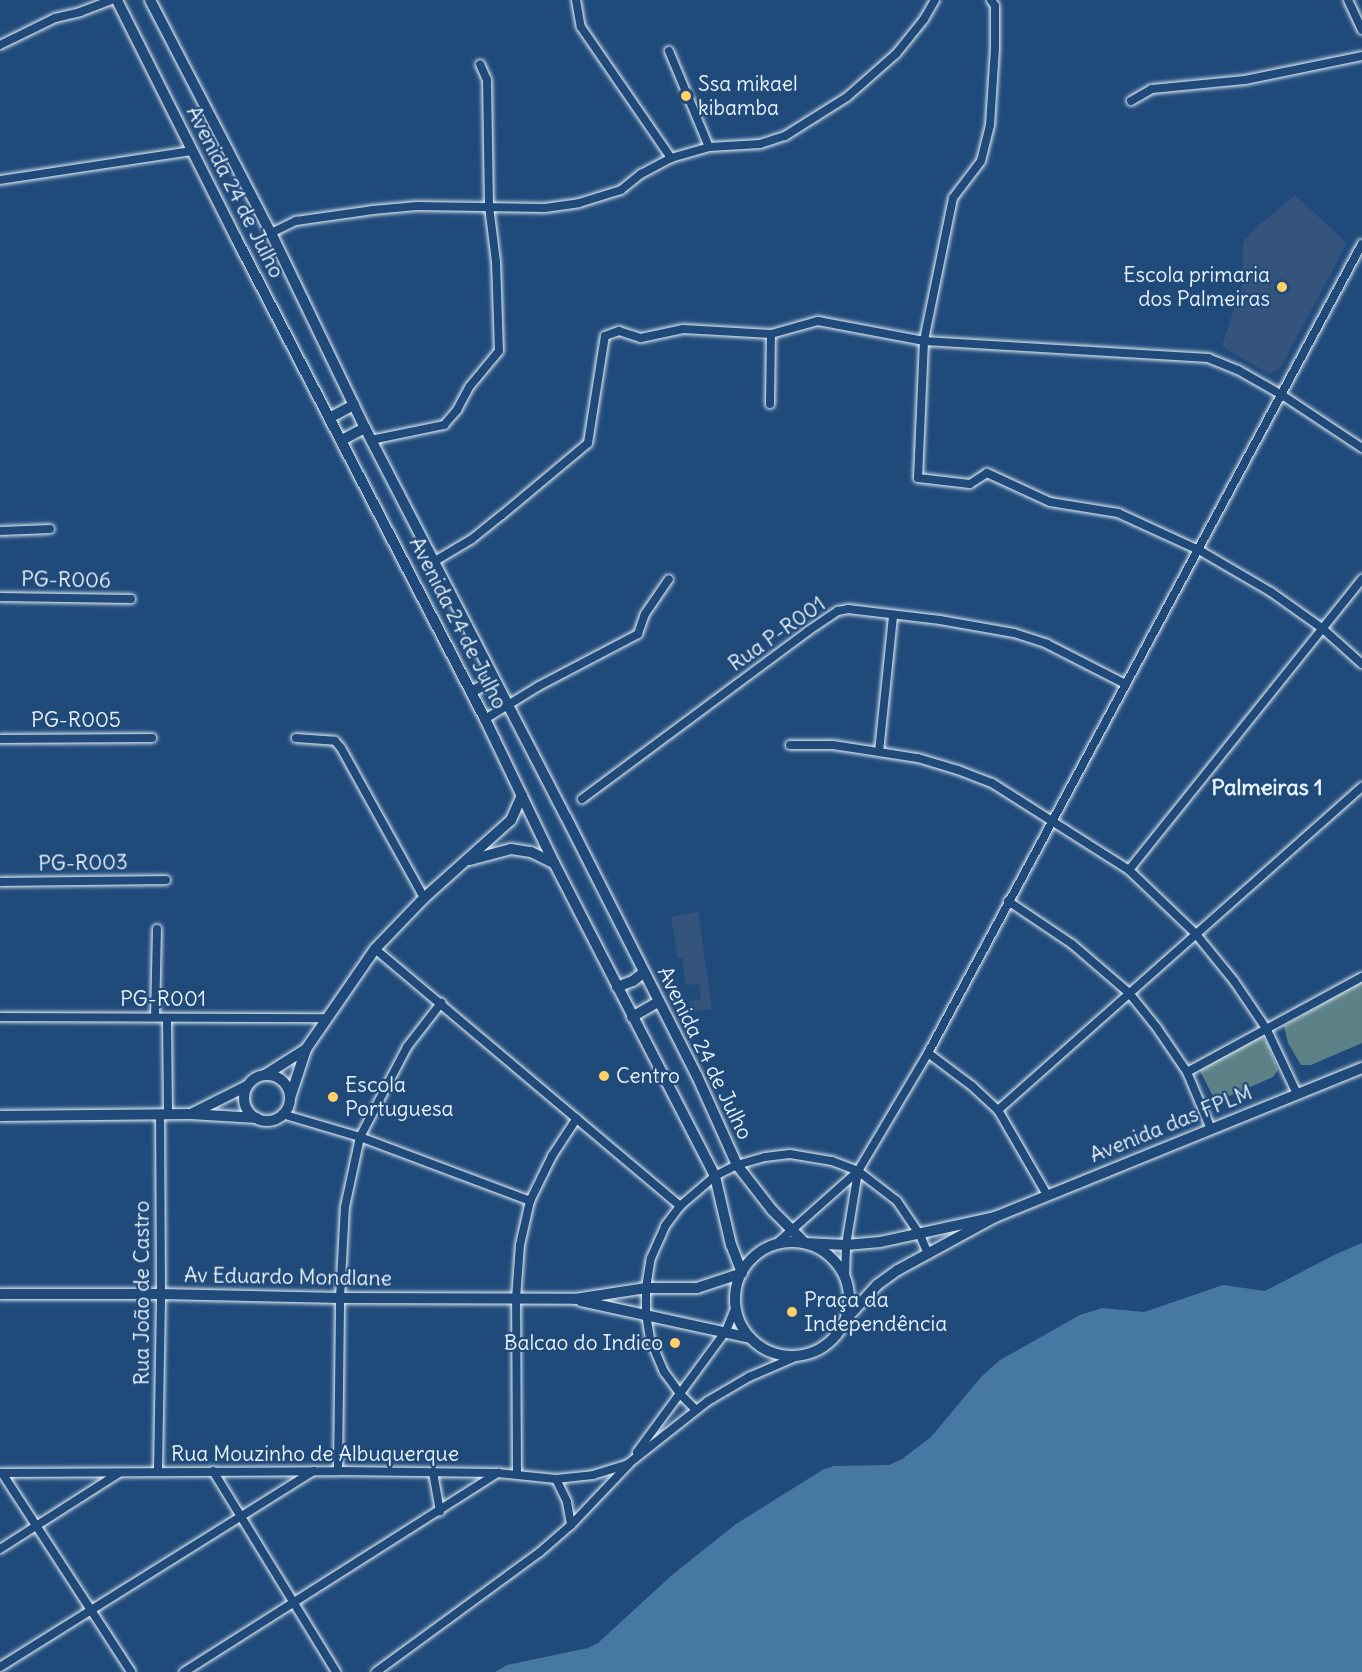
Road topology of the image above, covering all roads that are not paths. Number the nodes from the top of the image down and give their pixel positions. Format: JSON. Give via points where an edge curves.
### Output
{"nodes":[{"id":1,"x":111,"y":0,"type":"edge"},
{"id":2,"x":117,"y":0,"type":"edge"},
{"id":3,"x":150,"y":0,"type":"edge"},
{"id":4,"x":576,"y":0,"type":"edge"},
{"id":5,"x":935,"y":0,"type":"edge"},
{"id":6,"x":991,"y":0,"type":"edge"},
{"id":7,"x":1348,"y":0,"type":"edge"},
{"id":8,"x":1362,"y":30,"type":"edge"},
{"id":9,"x":0,"y":45,"type":"edge"},
{"id":10,"x":669,"y":51,"type":"dead end"},
{"id":11,"x":1362,"y":56,"type":"edge"},
{"id":12,"x":480,"y":64,"type":"dead end"},
{"id":13,"x":1131,"y":101,"type":"dead end"},
{"id":14,"x":708,"y":147,"type":"junction"},
{"id":15,"x":191,"y":151,"type":"junction"},
{"id":16,"x":671,"y":158,"type":"junction"},
{"id":17,"x":0,"y":180,"type":"edge"},
{"id":18,"x":489,"y":207,"type":"junction"},
{"id":19,"x":271,"y":233,"type":"junction"},
{"id":20,"x":1362,"y":244,"type":"edge"},
{"id":21,"x":1358,"y":261,"type":"edge"},
{"id":22,"x":771,"y":334,"type":"junction"},
{"id":23,"x":924,"y":341,"type":"junction"},
{"id":24,"x":1282,"y":395,"type":"junction"},
{"id":25,"x":770,"y":404,"type":"dead end"},
{"id":26,"x":354,"y":405,"type":"junction"},
{"id":27,"x":331,"y":417,"type":"junction"},
{"id":28,"x":365,"y":428,"type":"junction"},
{"id":29,"x":342,"y":440,"type":"junction"},
{"id":30,"x":371,"y":440,"type":"junction"},
{"id":31,"x":1362,"y":448,"type":"edge"},
{"id":32,"x":50,"y":529,"type":"dead end"},
{"id":33,"x":0,"y":531,"type":"edge"},
{"id":34,"x":1199,"y":550,"type":"junction"},
{"id":35,"x":435,"y":561,"type":"junction"},
{"id":36,"x":669,"y":579,"type":"dead end"},
{"id":37,"x":1362,"y":579,"type":"edge"},
{"id":38,"x":0,"y":597,"type":"edge"},
{"id":39,"x":131,"y":599,"type":"dead end"},
{"id":40,"x":892,"y":616,"type":"junction"},
{"id":41,"x":1323,"y":629,"type":"junction"},
{"id":42,"x":1362,"y":664,"type":"edge"},
{"id":43,"x":494,"y":680,"type":"junction"},
{"id":44,"x":1125,"y":684,"type":"junction"},
{"id":45,"x":471,"y":692,"type":"junction"},
{"id":46,"x":507,"y":705,"type":"junction"},
{"id":47,"x":485,"y":719,"type":"junction"},
{"id":48,"x":0,"y":738,"type":"edge"},
{"id":49,"x":153,"y":738,"type":"dead end"},
{"id":50,"x":296,"y":738,"type":"dead end"},
{"id":51,"x":790,"y":745,"type":"dead end"},
{"id":52,"x":879,"y":752,"type":"junction"},
{"id":53,"x":1362,"y":787,"type":"edge"},
{"id":54,"x":522,"y":795,"type":"junction"},
{"id":55,"x":582,"y":799,"type":"dead end"},
{"id":56,"x":1051,"y":819,"type":"junction"},
{"id":57,"x":467,"y":861,"type":"junction"},
{"id":58,"x":554,"y":863,"type":"junction"},
{"id":59,"x":1129,"y":870,"type":"junction"},
{"id":60,"x":166,"y":880,"type":"dead end"},
{"id":61,"x":0,"y":882,"type":"edge"},
{"id":62,"x":424,"y":898,"type":"junction"},
{"id":63,"x":1008,"y":901,"type":"junction"},
{"id":64,"x":157,"y":929,"type":"dead end"},
{"id":65,"x":1195,"y":933,"type":"junction"},
{"id":66,"x":375,"y":949,"type":"junction"},
{"id":67,"x":644,"y":972,"type":"junction"},
{"id":68,"x":1362,"y":977,"type":"edge"},
{"id":69,"x":617,"y":987,"type":"junction"},
{"id":70,"x":1129,"y":993,"type":"junction"},
{"id":71,"x":658,"y":1002,"type":"junction"},
{"id":72,"x":441,"y":1003,"type":"junction"},
{"id":73,"x":0,"y":1017,"type":"edge"},
{"id":74,"x":155,"y":1017,"type":"junction"},
{"id":75,"x":632,"y":1017,"type":"junction"},
{"id":76,"x":167,"y":1018,"type":"junction"},
{"id":77,"x":327,"y":1018,"type":"junction"},
{"id":78,"x":1266,"y":1028,"type":"junction"},
{"id":79,"x":306,"y":1049,"type":"junction"},
{"id":80,"x":928,"y":1053,"type":"junction"},
{"id":81,"x":1362,"y":1068,"type":"edge"},
{"id":82,"x":1187,"y":1072,"type":"junction"},
{"id":83,"x":266,"y":1075,"type":"junction"},
{"id":84,"x":247,"y":1086,"type":"junction"},
{"id":85,"x":1297,"y":1094,"type":"junction"},
{"id":86,"x":290,"y":1098,"type":"junction"},
{"id":87,"x":999,"y":1110,"type":"junction"},
{"id":88,"x":190,"y":1114,"type":"junction"},
{"id":89,"x":282,"y":1114,"type":"junction"},
{"id":90,"x":164,"y":1115,"type":"junction"},
{"id":91,"x":0,"y":1116,"type":"edge"},
{"id":92,"x":257,"y":1118,"type":"junction"},
{"id":93,"x":577,"y":1118,"type":"junction"},
{"id":94,"x":1211,"y":1129,"type":"junction"},
{"id":95,"x":360,"y":1137,"type":"junction"},
{"id":96,"x":737,"y":1165,"type":"junction"},
{"id":97,"x":858,"y":1171,"type":"junction"},
{"id":98,"x":715,"y":1176,"type":"junction"},
{"id":99,"x":1047,"y":1195,"type":"junction"},
{"id":100,"x":530,"y":1201,"type":"junction"},
{"id":101,"x":680,"y":1206,"type":"junction"},
{"id":102,"x":995,"y":1217,"type":"junction"},
{"id":103,"x":791,"y":1230,"type":"junction"},
{"id":104,"x":920,"y":1235,"type":"junction"},
{"id":105,"x":805,"y":1244,"type":"junction"},
{"id":106,"x":775,"y":1245,"type":"junction"},
{"id":107,"x":846,"y":1245,"type":"junction"},
{"id":108,"x":928,"y":1254,"type":"junction"},
{"id":109,"x":742,"y":1274,"type":"junction"},
{"id":110,"x":845,"y":1276,"type":"junction"},
{"id":111,"x":646,"y":1288,"type":"junction"},
{"id":112,"x":0,"y":1294,"type":"edge"},
{"id":113,"x":161,"y":1294,"type":"junction"},
{"id":114,"x":340,"y":1298,"type":"junction"},
{"id":115,"x":516,"y":1299,"type":"junction"},
{"id":116,"x":575,"y":1299,"type":"junction"},
{"id":117,"x":736,"y":1306,"type":"junction"},
{"id":118,"x":646,"y":1314,"type":"junction"},
{"id":119,"x":846,"y":1319,"type":"junction"},
{"id":120,"x":726,"y":1331,"type":"junction"},
{"id":121,"x":750,"y":1338,"type":"junction"},
{"id":122,"x":800,"y":1355,"type":"junction"},
{"id":123,"x":681,"y":1395,"type":"junction"},
{"id":124,"x":696,"y":1410,"type":"junction"},
{"id":125,"x":628,"y":1464,"type":"junction"},
{"id":126,"x":158,"y":1471,"type":"junction"},
{"id":127,"x":213,"y":1471,"type":"junction"},
{"id":128,"x":314,"y":1471,"type":"junction"},
{"id":129,"x":339,"y":1471,"type":"junction"},
{"id":130,"x":119,"y":1472,"type":"junction"},
{"id":131,"x":433,"y":1472,"type":"junction"},
{"id":132,"x":1,"y":1473,"type":"edge"},
{"id":133,"x":498,"y":1473,"type":"junction"},
{"id":134,"x":517,"y":1474,"type":"junction"},
{"id":135,"x":556,"y":1479,"type":"junction"},
{"id":136,"x":440,"y":1511,"type":"junction"},
{"id":137,"x":239,"y":1516,"type":"junction"},
{"id":138,"x":571,"y":1525,"type":"junction"},
{"id":139,"x":36,"y":1526,"type":"junction"},
{"id":140,"x":0,"y":1549,"type":"edge"},
{"id":141,"x":293,"y":1603,"type":"junction"},
{"id":142,"x":92,"y":1610,"type":"junction"},
{"id":143,"x":0,"y":1667,"type":"edge"},
{"id":144,"x":131,"y":1672,"type":"edge"},
{"id":145,"x":184,"y":1672,"type":"edge"},
{"id":146,"x":336,"y":1672,"type":"edge"},
{"id":147,"x":376,"y":1672,"type":"edge"}],
"edges":[{"from":1,"to":9,"type":"street","via":[[55,18]]},
{"from":2,"to":15,"type":"street","name":"Avenida 24 de Julho"},
{"from":3,"to":19,"type":"street","name":"Avenida 24 de Julho"},
{"from":4,"to":16,"type":"street","via":[[581,27]]},
{"from":5,"to":14,"type":"street","via":[[896,54],[847,97],[806,125],[760,144]]},
{"from":6,"to":23,"type":"street","via":[[995,6],[995,48],[990,125],[981,161],[953,198]]},
{"from":7,"to":8,"type":"street"},
{"from":10,"to":14,"type":"street"},
{"from":11,"to":13,"type":"street","via":[[1245,80],[1152,89]]},
{"from":12,"to":18,"type":"street","via":[[487,80]]},
{"from":14,"to":16,"type":"street"},
{"from":15,"to":17,"type":"street"},
{"from":15,"to":27,"type":"street","name":"Avenida 24 de Julho"},
{"from":16,"to":18,"type":"street","via":[[600,199],[545,208]]},
{"from":18,"to":19,"type":"street","via":[[373,210],[296,221]]},
{"from":18,"to":30,"type":"street","via":[[500,351],[444,425]]},
{"from":19,"to":26,"type":"street","name":"Avenida 24 de Julho"},
{"from":20,"to":21,"type":"street"},
{"from":21,"to":24,"type":"street"},
{"from":22,"to":23,"type":"street","via":[[818,321]]},
{"from":22,"to":25,"type":"street"},
{"from":22,"to":35,"type":"street","via":[[700,329],[641,338],[618,331],[605,336],[588,442],[502,515]]},
{"from":23,"to":24,"type":"street","via":[[1208,358]]},
{"from":23,"to":34,"type":"street","via":[[918,478],[970,484],[990,474],[1050,502],[1118,513]]},
{"from":24,"to":31,"type":"street"},
{"from":24,"to":34,"type":"street"},
{"from":26,"to":27,"type":"street"},
{"from":26,"to":28,"type":"street","name":"Avenida 24 de Julho"},
{"from":27,"to":29,"type":"street","name":"Avenida 24 de Julho"},
{"from":28,"to":29,"type":"street"},
{"from":28,"to":30,"type":"street","name":"Avenida 24 de Julho"},
{"from":29,"to":45,"type":"street","name":"Avenida 24 de Julho"},
{"from":30,"to":35,"type":"street","name":"Avenida 24 de Julho"},
{"from":32,"to":33,"type":"street"},
{"from":34,"to":41,"type":"street","via":[[1271,592]]},
{"from":34,"to":44,"type":"street"},
{"from":35,"to":43,"type":"street","name":"Avenida 24 de Julho"},
{"from":36,"to":46,"type":"street","via":[[645,614],[638,634]]},
{"from":37,"to":41,"type":"street"},
{"from":38,"to":39,"type":"street","name":"PG-R006"},
{"from":40,"to":44,"type":"street","name":"Rua P-R001","via":[[1014,633],[1047,644]]},
{"from":40,"to":52,"type":"street"},
{"from":40,"to":55,"type":"street","name":"Rua P-R001","via":[[838,611]]},
{"from":41,"to":42,"type":"street"},
{"from":41,"to":59,"type":"street"},
{"from":43,"to":45,"type":"street"},
{"from":43,"to":46,"type":"street","name":"Avenida 24 de Julho"},
{"from":44,"to":56,"type":"street"},
{"from":45,"to":47,"type":"street","name":"Avenida 24 de Julho"},
{"from":46,"to":47,"type":"street"},
{"from":46,"to":67,"type":"street","name":"Avenida 24 de Julho"},
{"from":47,"to":54,"type":"street","name":"Avenida 24 de Julho"},
{"from":48,"to":49,"type":"street","name":"PG-R005"},
{"from":50,"to":62,"type":"street","via":[[327,739],[341,748]]},
{"from":51,"to":52,"type":"street","via":[[833,745]]},
{"from":52,"to":56,"type":"street","via":[[918,758],[978,777]]},
{"from":53,"to":65,"type":"street"},
{"from":54,"to":57,"type":"street","via":[[511,820]]},
{"from":54,"to":58,"type":"street","name":"Avenida 24 de Julho"},
{"from":56,"to":59,"type":"street"},
{"from":56,"to":63,"type":"street"},
{"from":57,"to":58,"type":"street","via":[[511,849],[531,852]]},
{"from":57,"to":62,"type":"street"},
{"from":58,"to":69,"type":"street","name":"Avenida 24 de Julho"},
{"from":59,"to":65,"type":"street"},
{"from":60,"to":61,"type":"street","name":"PG-R003"},
{"from":62,"to":66,"type":"street"},
{"from":63,"to":70,"type":"street","via":[[1072,944]]},
{"from":63,"to":80,"type":"street"},
{"from":64,"to":74,"type":"street"},
{"from":65,"to":70,"type":"street"},
{"from":65,"to":78,"type":"street"},
{"from":66,"to":72,"type":"street"},
{"from":66,"to":77,"type":"street"},
{"from":67,"to":69,"type":"street"},
{"from":67,"to":71,"type":"street","name":"Avenida 24 de Julho"},
{"from":68,"to":78,"type":"street"},
{"from":69,"to":75,"type":"street","name":"Avenida 24 de Julho"},
{"from":70,"to":82,"type":"street"},
{"from":70,"to":87,"type":"street"},
{"from":71,"to":75,"type":"street"},
{"from":71,"to":96,"type":"street","name":"Avenida 24 de Julho"},
{"from":72,"to":93,"type":"street"},
{"from":72,"to":95,"type":"street","via":[[407,1047]]},
{"from":73,"to":74,"type":"street","name":"PG-R001"},
{"from":74,"to":76,"type":"street","name":"PG-R001"},
{"from":75,"to":98,"type":"street","name":"Avenida 24 de Julho"},
{"from":76,"to":77,"type":"street","name":"PG-R001"},
{"from":76,"to":90,"type":"street","name":"Rua João de Castro"},
{"from":77,"to":79,"type":"street"},
{"from":78,"to":82,"type":"street"},
{"from":78,"to":85,"type":"street"},
{"from":79,"to":83,"type":"street"},
{"from":79,"to":86,"type":"street"},
{"from":80,"to":87,"type":"street"},
{"from":80,"to":97,"type":"street"},
{"from":81,"to":85,"type":"street","name":"Avenida das FPLM"},
{"from":82,"to":94,"type":"street"},
{"from":83,"to":84,"type":"street"},
{"from":83,"to":86,"type":"street","via":[[285,1084]]},
{"from":84,"to":88,"type":"street"},
{"from":84,"to":92,"type":"street","via":[[244,1101]]},
{"from":85,"to":94,"type":"street","name":"Avenida das FPLM"},
{"from":86,"to":89,"type":"street"},
{"from":87,"to":99,"type":"street"},
{"from":88,"to":90,"type":"street"},
{"from":88,"to":92,"type":"street"},
{"from":89,"to":92,"type":"street","via":[[270,1120]]},
{"from":89,"to":95,"type":"street"},
{"from":90,"to":91,"type":"street"},
{"from":90,"to":113,"type":"street","name":"Rua João de Castro"},
{"from":93,"to":100,"type":"street","via":[[552,1156]]},
{"from":93,"to":101,"type":"street"},
{"from":94,"to":99,"type":"street","name":"Avenida das FPLM"},
{"from":95,"to":100,"type":"street"},
{"from":95,"to":114,"type":"street","via":[[345,1207]]},
{"from":96,"to":97,"type":"street","via":[[790,1154],[832,1161]]},
{"from":96,"to":98,"type":"street"},
{"from":96,"to":103,"type":"street","name":"Avenida 24 de Julho"},
{"from":97,"to":103,"type":"street"},
{"from":97,"to":104,"type":"street","via":[[897,1201]]},
{"from":97,"to":107,"type":"street"},
{"from":98,"to":101,"type":"street"},
{"from":98,"to":109,"type":"street","name":"Avenida 24 de Julho"},
{"from":99,"to":102,"type":"street","name":"Avenida das FPLM"},
{"from":100,"to":115,"type":"street","via":[[520,1245]]},
{"from":101,"to":111,"type":"street","via":[[665,1226],[651,1258]]},
{"from":102,"to":104,"type":"street","name":"Avenida das FPLM"},
{"from":102,"to":108,"type":"street","name":"Avenida das FPLM"},
{"from":103,"to":105,"type":"street","name":"Avenida 24 de Julho"},
{"from":103,"to":106,"type":"street"},
{"from":104,"to":107,"type":"street","name":"Avenida das FPLM"},
{"from":104,"to":108,"type":"street"},
{"from":105,"to":106,"type":"street"},
{"from":105,"to":107,"type":"street","name":"Avenida das FPLM"},
{"from":105,"to":110,"type":"street","via":[[829,1255]]},
{"from":106,"to":109,"type":"street","via":[[750,1261]]},
{"from":107,"to":110,"type":"street"},
{"from":108,"to":119,"type":"street","name":"Avenida das FPLM","via":[[877,1285]]},
{"from":109,"to":111,"type":"street","via":[[697,1288]]},
{"from":109,"to":117,"type":"street","via":[[736,1289]]},
{"from":110,"to":119,"type":"street","via":[[849,1305]]},
{"from":111,"to":116,"type":"street"},
{"from":111,"to":118,"type":"street"},
{"from":112,"to":113,"type":"street","name":"Av Eduardo Mondlane"},
{"from":113,"to":114,"type":"street","name":"Av Eduardo Mondlane"},
{"from":113,"to":126,"type":"street","name":"Rua João de Castro"},
{"from":114,"to":115,"type":"street","name":"Av Eduardo Mondlane"},
{"from":114,"to":129,"type":"street"},
{"from":115,"to":116,"type":"street","name":"Av Eduardo Mondlane"},
{"from":115,"to":134,"type":"street"},
{"from":116,"to":118,"type":"street"},
{"from":117,"to":120,"type":"street"},
{"from":117,"to":121,"type":"street","via":[[740,1323]]},
{"from":118,"to":120,"type":"street"},
{"from":118,"to":123,"type":"street","via":[[650,1339],[664,1372]]},
{"from":119,"to":122,"type":"street","via":[[828,1344]]},
{"from":120,"to":121,"type":"street"},
{"from":120,"to":123,"type":"street"},
{"from":121,"to":122,"type":"street","via":[[782,1355]]},
{"from":122,"to":124,"type":"street","via":[[749,1377]]},
{"from":123,"to":124,"type":"street"},
{"from":123,"to":125,"type":"street"},
{"from":124,"to":125,"type":"street"},
{"from":125,"to":135,"type":"street","name":"Rua Mouzinho de Albuquerque","via":[[593,1475]]},
{"from":125,"to":138,"type":"street"},
{"from":126,"to":127,"type":"street","name":"Rua Mouzinho de Albuquerque"},
{"from":126,"to":130,"type":"street","name":"Rua Mouzinho de Albuquerque"},
{"from":127,"to":128,"type":"street","name":"Rua Mouzinho de Albuquerque"},
{"from":127,"to":137,"type":"street"},
{"from":128,"to":129,"type":"street","name":"Rua Mouzinho de Albuquerque"},
{"from":128,"to":137,"type":"street"},
{"from":129,"to":131,"type":"street","name":"Rua Mouzinho de Albuquerque"},
{"from":130,"to":132,"type":"street","name":"Rua Mouzinho de Albuquerque"},
{"from":130,"to":139,"type":"street"},
{"from":131,"to":133,"type":"street","name":"Rua Mouzinho de Albuquerque"},
{"from":131,"to":136,"type":"street"},
{"from":132,"to":139,"type":"street"},
{"from":133,"to":134,"type":"street","name":"Rua Mouzinho de Albuquerque"},
{"from":133,"to":136,"type":"street"},
{"from":134,"to":135,"type":"street","name":"Rua Mouzinho de Albuquerque"},
{"from":135,"to":138,"type":"street","via":[[567,1502]]},
{"from":136,"to":141,"type":"street"},
{"from":137,"to":141,"type":"street"},
{"from":137,"to":142,"type":"street"},
{"from":138,"to":147,"type":"street","via":[[492,1589]]},
{"from":139,"to":140,"type":"street"},
{"from":139,"to":142,"type":"street"},
{"from":141,"to":145,"type":"street"},
{"from":141,"to":146,"type":"street"},
{"from":142,"to":143,"type":"street"},
{"from":142,"to":144,"type":"street"}]}
